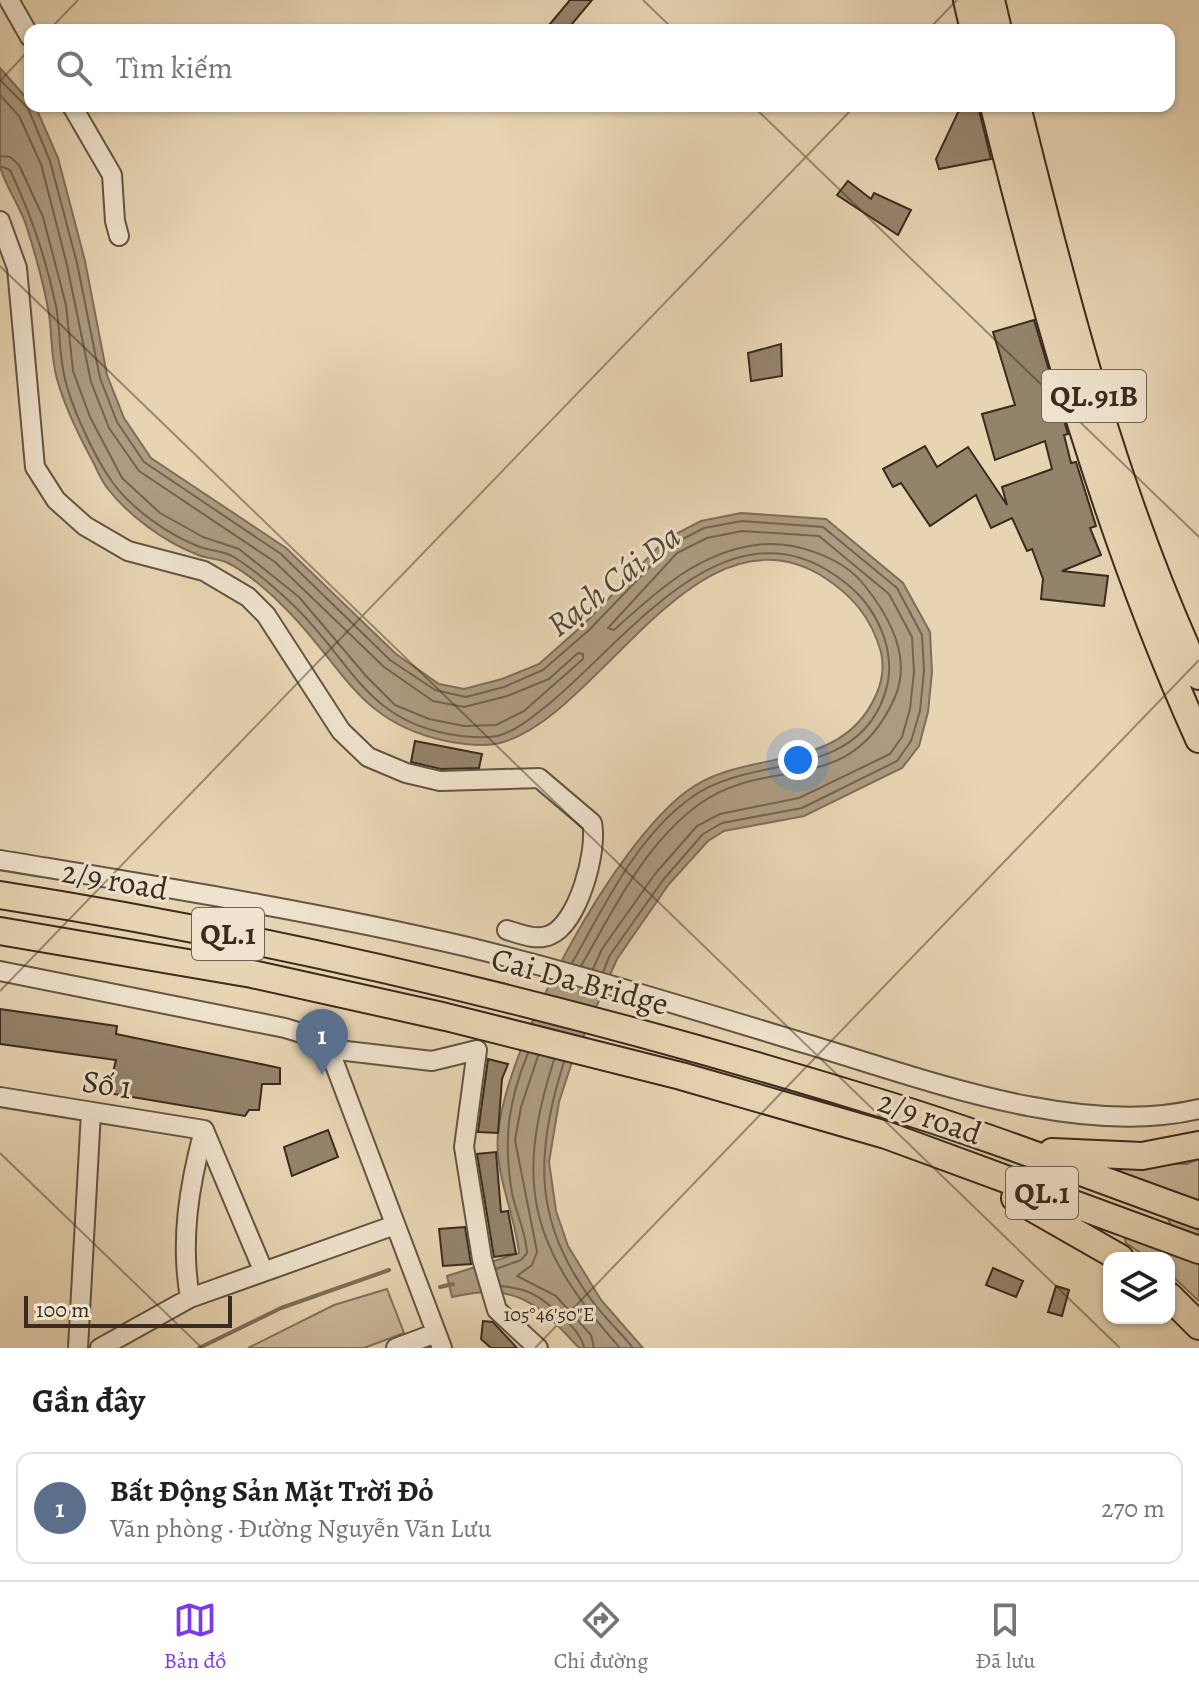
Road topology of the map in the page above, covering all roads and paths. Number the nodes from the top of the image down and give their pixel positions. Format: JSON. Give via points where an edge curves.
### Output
{"nodes":[{"id":1,"x":9,"y":0,"type":"edge"},
{"id":2,"x":967,"y":0,"type":"edge"},
{"id":3,"x":991,"y":0,"type":"edge"},
{"id":4,"x":973,"y":24,"type":"edge"},
{"id":5,"x":997,"y":24,"type":"edge"},
{"id":6,"x":24,"y":26,"type":"edge"},
{"id":7,"x":75,"y":112,"type":"edge"},
{"id":8,"x":997,"y":112,"type":"edge"},
{"id":9,"x":1017,"y":112,"type":"edge"},
{"id":10,"x":1015,"y":146,"type":"junction"},
{"id":11,"x":0,"y":221,"type":"edge"},
{"id":12,"x":119,"y":236,"type":"dead end"},
{"id":13,"x":1199,"y":676,"type":"edge"},
{"id":14,"x":1199,"y":739,"type":"edge"},
{"id":15,"x":0,"y":860,"type":"edge"},
{"id":16,"x":0,"y":895,"type":"edge"},
{"id":17,"x":507,"y":930,"type":"dead end"},
{"id":18,"x":0,"y":931,"type":"edge"},
{"id":19,"x":0,"y":971,"type":"edge"},
{"id":20,"x":453,"y":983,"type":"joint"},
{"id":21,"x":688,"y":1046,"type":"joint"},
{"id":22,"x":329,"y":1049,"type":"junction"},
{"id":23,"x":681,"y":1076,"type":"joint"},
{"id":24,"x":0,"y":1097,"type":"edge"},
{"id":25,"x":890,"y":1106,"type":"junction"},
{"id":26,"x":1199,"y":1109,"type":"edge"},
{"id":27,"x":91,"y":1112,"type":"junction"},
{"id":28,"x":204,"y":1130,"type":"junction"},
{"id":29,"x":886,"y":1135,"type":"junction"},
{"id":30,"x":1199,"y":1145,"type":"edge"},
{"id":31,"x":1199,"y":1215,"type":"edge"},
{"id":32,"x":395,"y":1225,"type":"junction"},
{"id":33,"x":1199,"y":1250,"type":"edge"},
{"id":34,"x":1110,"y":1252,"type":"edge"},
{"id":35,"x":263,"y":1270,"type":"junction"},
{"id":36,"x":190,"y":1298,"type":"junction"},
{"id":37,"x":1175,"y":1302,"type":"edge"},
{"id":38,"x":1199,"y":1326,"type":"edge"},
{"id":39,"x":439,"y":1340,"type":"edge"},
{"id":40,"x":78,"y":1348,"type":"edge"},
{"id":41,"x":100,"y":1348,"type":"edge"},
{"id":42,"x":396,"y":1348,"type":"edge"},
{"id":43,"x":538,"y":1348,"type":"edge"}],
"edges":[{"from":1,"to":6,"type":"street"},
{"from":2,"to":4,"type":"highway"},
{"from":3,"to":5,"type":"highway"},
{"from":7,"to":12,"type":"street","via":[[112,175]]},
{"from":8,"to":10,"type":"highway","number":"QL.91B"},
{"from":9,"to":10,"type":"highway","number":"QL.91B"},
{"from":10,"to":13,"type":"highway","number":"QL.91B","via":[[1109,450]]},
{"from":10,"to":14,"type":"highway","number":"QL.91B","via":[[1080,429],[1120,546]]},
{"from":11,"to":17,"type":"street","via":[[17,268],[35,467],[56,500],[85,526],[128,551],[204,571],[248,597],[274,627],[341,731],[368,757],[440,781],[539,778],[592,823],[587,870],[576,908],[563,926],[538,938]]},
{"from":15,"to":26,"type":"street","via":[[220,897],[468,948],[924,1079],[1071,1115],[1168,1116]]},
{"from":16,"to":20,"type":"highway","name":"2/9 road","number":"QL.1","via":[[260,940]]},
{"from":18,"to":23,"type":"highway","name":"Cai Da Bridge","number":"QL.1","via":[[252,974]]},
{"from":19,"to":22,"type":"street","via":[[285,1028],[314,1037]]},
{"from":20,"to":21,"type":"highway","name":"Cai Da Bridge","number":"QL.1"},
{"from":21,"to":25,"type":"highway","name":"2/9 road","number":"QL.1"},
{"from":22,"to":32,"type":"street"},
{"from":22,"to":43,"type":"street","via":[[432,1061],[477,1050],[464,1147],[482,1259],[497,1310]]},
{"from":23,"to":29,"type":"highway","name":"2/9 road","number":"QL.1"},
{"from":24,"to":27,"type":"street","name":"Số 1"},
{"from":25,"to":30,"type":"highway","via":[[1029,1149],[1082,1156],[1142,1156]]},
{"from":25,"to":31,"type":"highway","name":"2/9 road","number":"QL.1"},
{"from":27,"to":28,"type":"street","name":"Số 1"},
{"from":27,"to":40,"type":"street"},
{"from":28,"to":35,"type":"street"},
{"from":28,"to":36,"type":"street","via":[[188,1188],[185,1270]]},
{"from":29,"to":33,"type":"highway","name":"2/9 road","number":"QL.1"},
{"from":29,"to":34,"type":"highway","via":[[1023,1201]]},
{"from":32,"to":35,"type":"street"},
{"from":32,"to":39,"type":"street"},
{"from":35,"to":36,"type":"street"},
{"from":36,"to":41,"type":"street"},
{"from":37,"to":38,"type":"highway"},
{"from":39,"to":42,"type":"street"}]}
